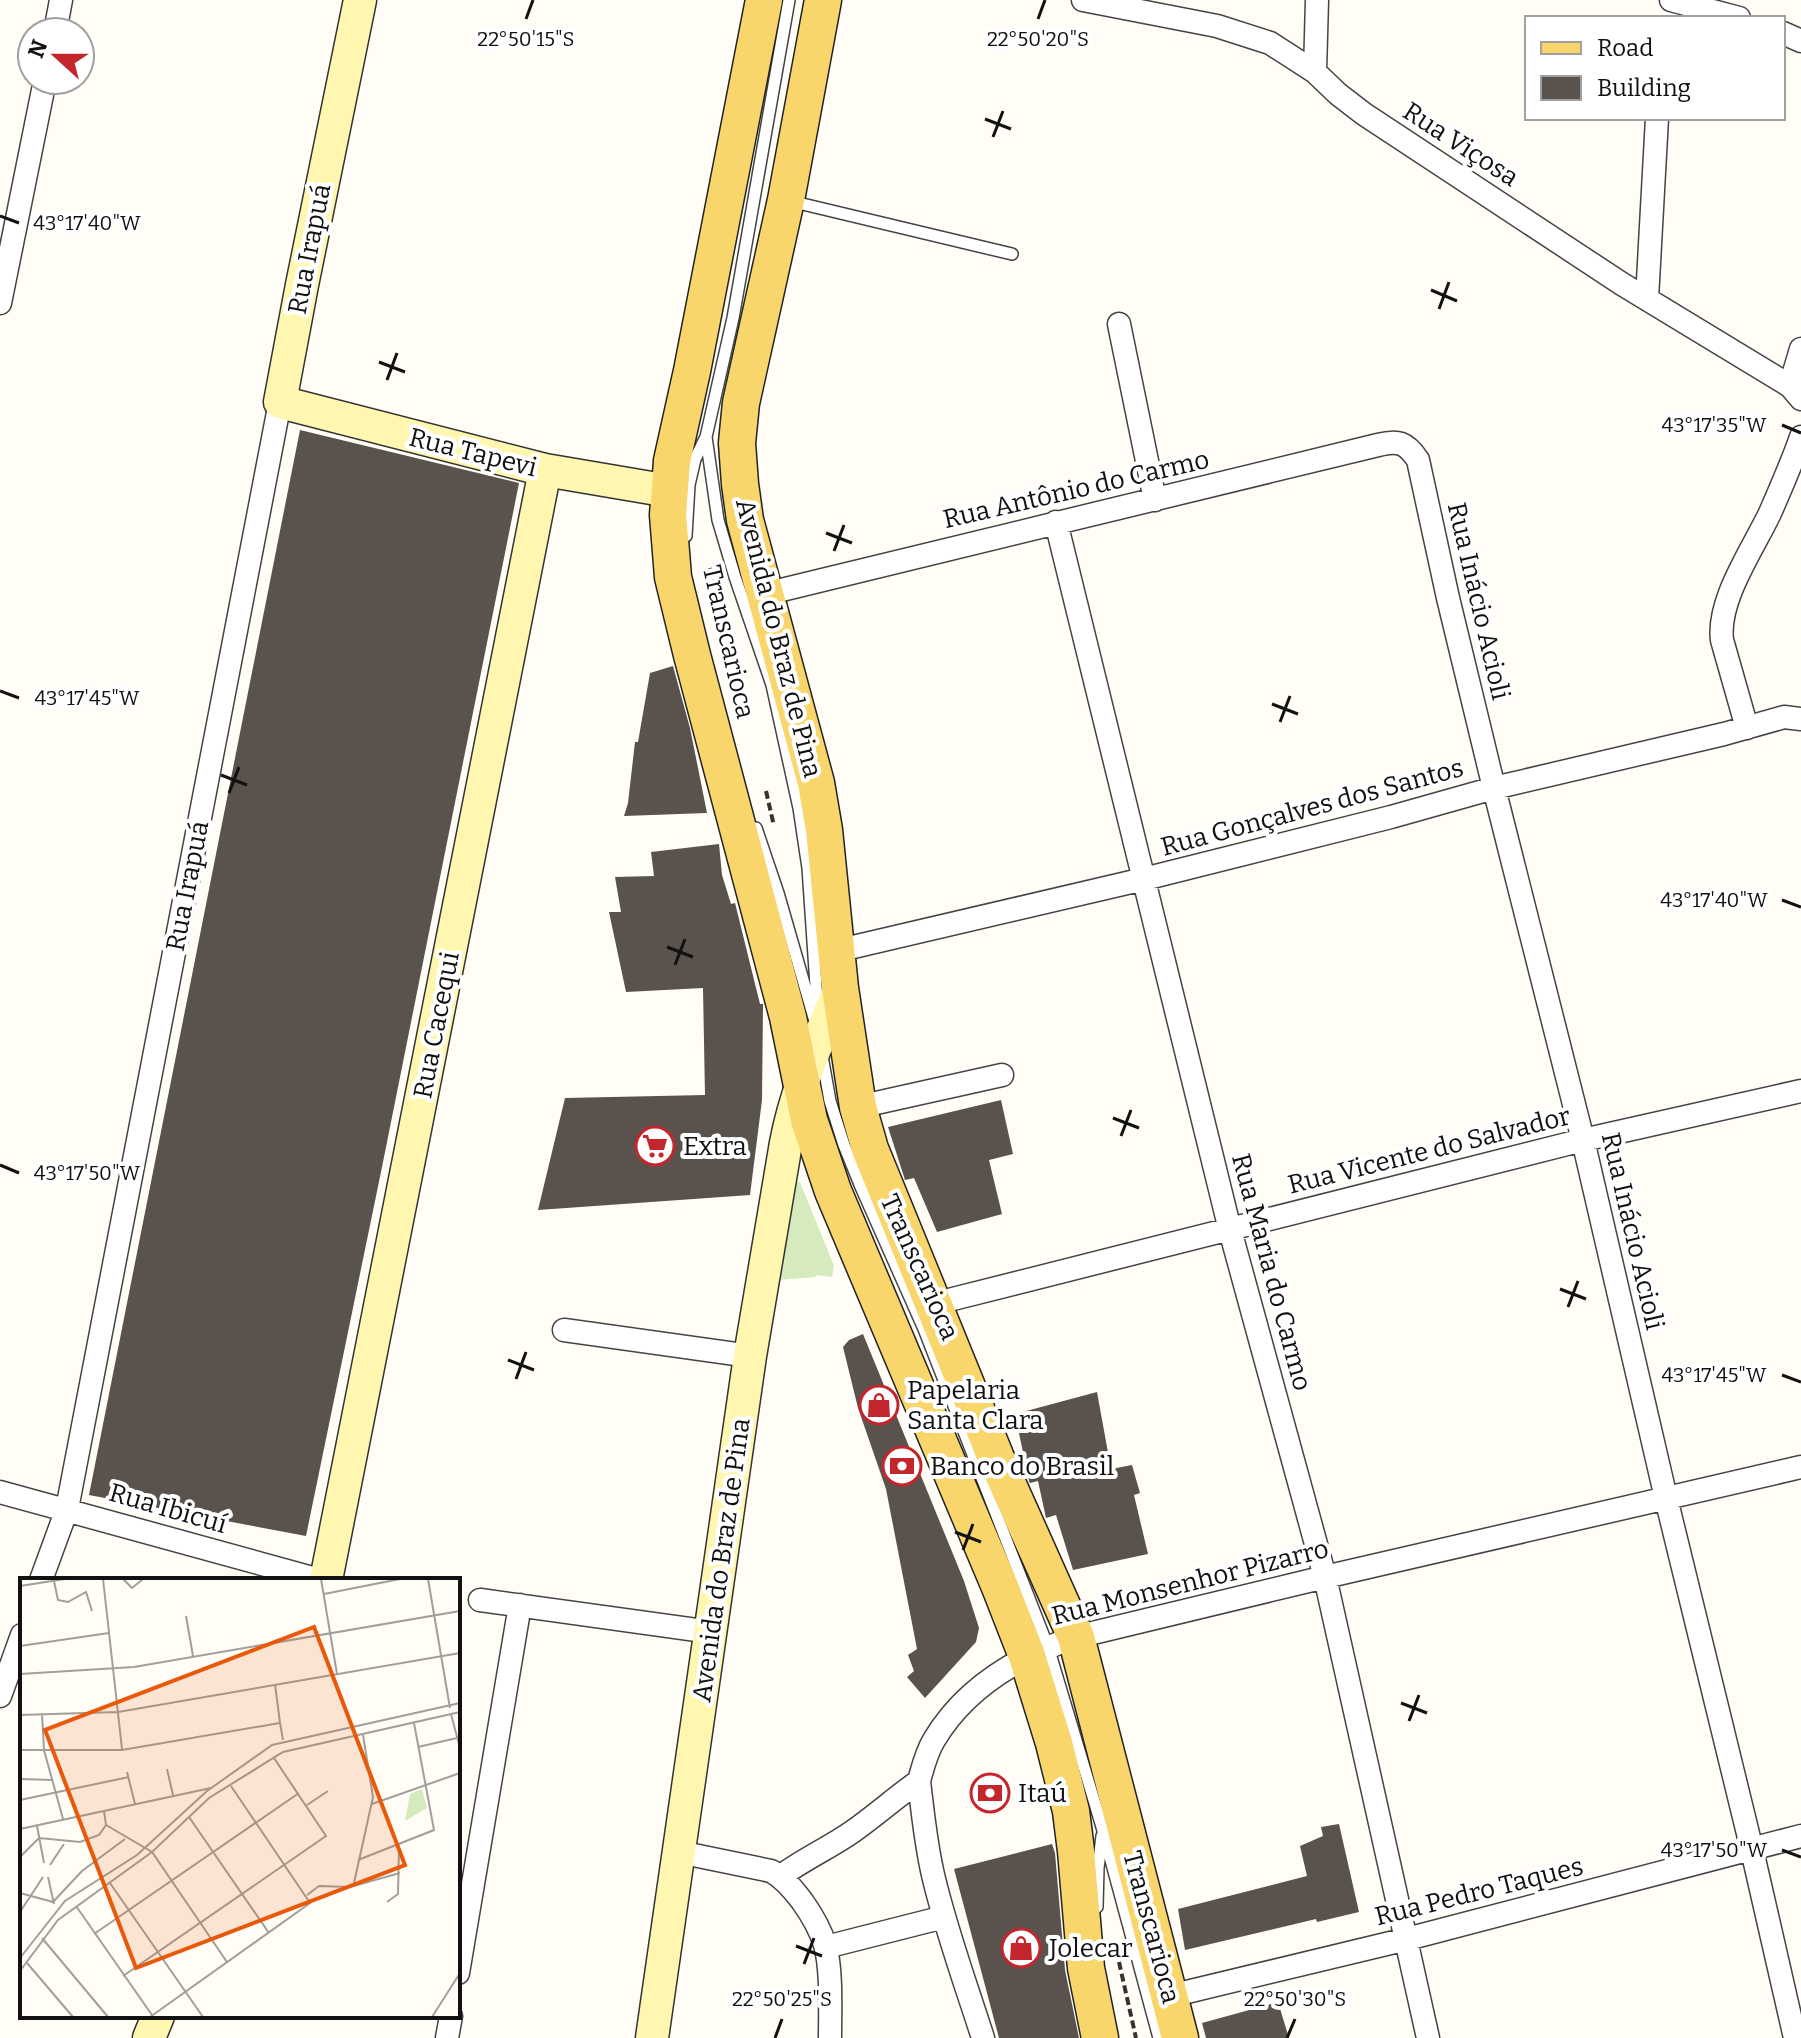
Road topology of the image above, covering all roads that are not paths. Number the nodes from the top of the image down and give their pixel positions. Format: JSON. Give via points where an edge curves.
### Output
{"nodes":[{"id":1,"x":360,"y":0,"type":"edge"},
{"id":2,"x":764,"y":0,"type":"edge"},
{"id":3,"x":789,"y":0,"type":"edge"},
{"id":4,"x":823,"y":0,"type":"edge"},
{"id":5,"x":1083,"y":0,"type":"edge"},
{"id":6,"x":1317,"y":0,"type":"edge"},
{"id":7,"x":1671,"y":0,"type":"edge"},
{"id":8,"x":1731,"y":16,"type":"edge"},
{"id":9,"x":1315,"y":72,"type":"junction"},
{"id":10,"x":42,"y":96,"type":"edge"},
{"id":11,"x":1657,"y":120,"type":"edge"},
{"id":12,"x":786,"y":200,"type":"junction"},
{"id":13,"x":1012,"y":254,"type":"dead end"},
{"id":14,"x":1647,"y":299,"type":"junction"},
{"id":15,"x":0,"y":303,"type":"edge"},
{"id":16,"x":1119,"y":324,"type":"dead end"},
{"id":17,"x":1801,"y":349,"type":"edge"},
{"id":18,"x":1796,"y":392,"type":"edge"},
{"id":19,"x":280,"y":402,"type":"junction"},
{"id":20,"x":706,"y":437,"type":"junction"},
{"id":21,"x":1801,"y":437,"type":"edge"},
{"id":22,"x":1401,"y":444,"type":"joint"},
{"id":23,"x":545,"y":470,"type":"junction"},
{"id":24,"x":669,"y":491,"type":"junction"},
{"id":25,"x":1155,"y":500,"type":"junction"},
{"id":26,"x":1056,"y":522,"type":"junction"},
{"id":27,"x":686,"y":544,"type":"dead end"},
{"id":28,"x":765,"y":594,"type":"junction"},
{"id":29,"x":1801,"y":719,"type":"edge"},
{"id":30,"x":1747,"y":728,"type":"junction"},
{"id":31,"x":1494,"y":788,"type":"junction"},
{"id":32,"x":751,"y":812,"type":"dead end"},
{"id":33,"x":1144,"y":879,"type":"junction"},
{"id":34,"x":836,"y":951,"type":"junction"},
{"id":35,"x":840,"y":988,"type":"junction"},
{"id":36,"x":819,"y":1038,"type":"junction"},
{"id":37,"x":1002,"y":1075,"type":"dead end"},
{"id":38,"x":802,"y":1085,"type":"junction"},
{"id":39,"x":1801,"y":1091,"type":"edge"},
{"id":40,"x":858,"y":1107,"type":"junction"},
{"id":41,"x":1583,"y":1140,"type":"junction"},
{"id":42,"x":1230,"y":1230,"type":"junction"},
{"id":43,"x":933,"y":1304,"type":"junction"},
{"id":44,"x":564,"y":1330,"type":"dead end"},
{"id":45,"x":750,"y":1356,"type":"junction"},
{"id":46,"x":1801,"y":1467,"type":"edge"},
{"id":47,"x":0,"y":1492,"type":"edge"},
{"id":48,"x":1666,"y":1498,"type":"junction"},
{"id":49,"x":67,"y":1509,"type":"junction"},
{"id":50,"x":1325,"y":1577,"type":"junction"},
{"id":51,"x":42,"y":1578,"type":"edge"},
{"id":52,"x":313,"y":1578,"type":"edge"},
{"id":53,"x":326,"y":1578,"type":"edge"},
{"id":54,"x":480,"y":1600,"type":"dead end"},
{"id":55,"x":520,"y":1605,"type":"junction"},
{"id":56,"x":711,"y":1632,"type":"junction"},
{"id":57,"x":20,"y":1641,"type":"edge"},
{"id":58,"x":1050,"y":1647,"type":"junction"},
{"id":59,"x":0,"y":1696,"type":"edge"},
{"id":60,"x":919,"y":1781,"type":"junction"},
{"id":61,"x":1102,"y":1827,"type":"junction"},
{"id":62,"x":1801,"y":1836,"type":"edge"},
{"id":63,"x":1752,"y":1850,"type":"junction"},
{"id":64,"x":679,"y":1852,"type":"junction"},
{"id":65,"x":781,"y":1876,"type":"junction"},
{"id":66,"x":1097,"y":1913,"type":"dead end"},
{"id":67,"x":944,"y":1917,"type":"junction"},
{"id":68,"x":1407,"y":1939,"type":"junction"},
{"id":69,"x":826,"y":1947,"type":"junction"},
{"id":70,"x":460,"y":1961,"type":"edge"},
{"id":71,"x":1170,"y":1996,"type":"junction"},
{"id":72,"x":1105,"y":1999,"type":"dead end"},
{"id":73,"x":157,"y":2018,"type":"edge"},
{"id":74,"x":451,"y":2018,"type":"edge"},
{"id":75,"x":149,"y":2038,"type":"edge"},
{"id":76,"x":447,"y":2038,"type":"edge"},
{"id":77,"x":652,"y":2038,"type":"edge"},
{"id":78,"x":830,"y":2038,"type":"edge"},
{"id":79,"x":983,"y":2038,"type":"edge"},
{"id":80,"x":1100,"y":2038,"type":"edge"},
{"id":81,"x":1112,"y":2038,"type":"edge"},
{"id":82,"x":1159,"y":2038,"type":"edge"},
{"id":83,"x":1180,"y":2038,"type":"edge"},
{"id":84,"x":1428,"y":2038,"type":"edge"},
{"id":85,"x":1795,"y":2038,"type":"edge"}],
"edges":[{"from":1,"to":19,"type":"main road","name":"Rua Irapuá"},
{"from":2,"to":24,"type":"main road"},
{"from":3,"to":20,"type":"lane","name":"Transcarioca","via":[[733,318]]},
{"from":4,"to":12,"type":"main road","name":"Avenida do Braz de Pina"},
{"from":5,"to":9,"type":"street","name":"Rua Viçosa","via":[[1244,34],[1270,43]]},
{"from":6,"to":9,"type":"street"},
{"from":7,"to":8,"type":"street"},
{"from":9,"to":14,"type":"street","name":"Rua Viçosa","via":[[1364,114]]},
{"from":10,"to":15,"type":"street"},
{"from":11,"to":14,"type":"street"},
{"from":12,"to":13,"type":"lane"},
{"from":12,"to":28,"type":"main road","name":"Avenida do Braz de Pina","via":[[737,443],[745,520]]},
{"from":14,"to":18,"type":"street","name":"Rua Viçosa"},
{"from":16,"to":25,"type":"street"},
{"from":17,"to":18,"type":"street"},
{"from":19,"to":23,"type":"main road","name":"Rua Tapevi"},
{"from":19,"to":49,"type":"street","name":"Rua Irapuá"},
{"from":20,"to":27,"type":"lane","name":"Transcarioca","via":[[689,485]]},
{"from":20,"to":36,"type":"lane","name":"Transcarioca","via":[[718,520],[772,685],[799,808]]},
{"from":21,"to":30,"type":"street","via":[[1724,609],[1722,640]]},
{"from":22,"to":25,"type":"street","name":"Rua Antônio do Carmo","via":[[1390,442]]},
{"from":22,"to":31,"type":"street","name":"Rua Inácio Acioli","via":[[1418,460]]},
{"from":23,"to":24,"type":"main road","name":"Rua Tapevi"},
{"from":23,"to":53,"type":"main road","name":"Rua Cacequi"},
{"from":24,"to":38,"type":"main road","via":[[673,577]]},
{"from":25,"to":26,"type":"street","name":"Rua Antônio do Carmo"},
{"from":26,"to":28,"type":"street","name":"Rua Antônio do Carmo"},
{"from":26,"to":33,"type":"street","name":"Rua Maria do Carmo"},
{"from":28,"to":34,"type":"main road","name":"Avenida do Braz de Pina","via":[[816,783]]},
{"from":29,"to":30,"type":"street","name":"Rua Gonçalves dos Santos","via":[[1784,717]]},
{"from":30,"to":31,"type":"street","name":"Rua Gonçalves dos Santos"},
{"from":31,"to":33,"type":"street","name":"Rua Gonçalves dos Santos"},
{"from":31,"to":41,"type":"street","name":"Rua Inácio Acioli"},
{"from":32,"to":36,"type":"lane","name":"Transcarioca"},
{"from":33,"to":34,"type":"street","name":"Rua Gonçalves dos Santos"},
{"from":33,"to":42,"type":"street","name":"Rua Maria do Carmo"},
{"from":34,"to":35,"type":"main road","name":"Avenida do Braz de Pina"},
{"from":35,"to":36,"type":"main road","name":"Avenida do Braz de Pina"},
{"from":35,"to":40,"type":"main road"},
{"from":36,"to":38,"type":"main road","name":"Avenida do Braz de Pina"},
{"from":36,"to":58,"type":"lane","name":"Transcarioca","via":[[844,1145],[924,1329]]},
{"from":37,"to":40,"type":"street"},
{"from":38,"to":45,"type":"main road","name":"Avenida do Braz de Pina","via":[[790,1119]]},
{"from":38,"to":58,"type":"main road","via":[[833,1191],[1000,1587]]},
{"from":39,"to":41,"type":"street","name":"Rua Vicente do Salvador"},
{"from":40,"to":43,"type":"main road"},
{"from":41,"to":42,"type":"street","name":"Rua Vicente do Salvador"},
{"from":41,"to":48,"type":"street","name":"Rua Inácio Acioli"},
{"from":42,"to":43,"type":"street","name":"Rua Vicente do Salvador"},
{"from":42,"to":50,"type":"street","name":"Rua Maria do Carmo"},
{"from":43,"to":58,"type":"main road","via":[[996,1458]]},
{"from":44,"to":45,"type":"street"},
{"from":45,"to":56,"type":"main road","name":"Avenida do Braz de Pina"},
{"from":46,"to":48,"type":"street","name":"Rua Monsenhor Pizarro"},
{"from":47,"to":49,"type":"street","name":"Rua Ibicuí"},
{"from":48,"to":50,"type":"street","name":"Rua Monsenhor Pizarro"},
{"from":48,"to":63,"type":"street","name":"Rua Inácio Acioli"},
{"from":49,"to":51,"type":"street","name":"Rua Irapuá"},
{"from":49,"to":52,"type":"street","name":"Rua Ibicuí"},
{"from":50,"to":58,"type":"street","name":"Rua Monsenhor Pizarro"},
{"from":50,"to":68,"type":"street","name":"Rua Maria do Carmo"},
{"from":54,"to":55,"type":"street"},
{"from":55,"to":56,"type":"street"},
{"from":55,"to":70,"type":"street"},
{"from":56,"to":64,"type":"main road","name":"Avenida do Braz de Pina"},
{"from":57,"to":59,"type":"street"},
{"from":58,"to":60,"type":"street","name":"Rua Monsenhor Pizarro","via":[[994,1676],[954,1713],[933,1741]]},
{"from":58,"to":61,"type":"lane","name":"Transcarioca"},
{"from":58,"to":71,"type":"main road"},
{"from":58,"to":80,"type":"main road","via":[[1054,1743],[1071,1811],[1086,1968]]},
{"from":60,"to":65,"type":"street","via":[[852,1832]]},
{"from":60,"to":67,"type":"street"},
{"from":61,"to":66,"type":"lane","name":"Transcarioca"},
{"from":61,"to":82,"type":"lane","name":"Transcarioca"},
{"from":62,"to":63,"type":"street","name":"Rua Pedro Taques"},
{"from":63,"to":68,"type":"street","name":"Rua Pedro Taques"},
{"from":63,"to":85,"type":"street","name":"Rua Inácio Acioli"},
{"from":64,"to":65,"type":"street"},
{"from":64,"to":77,"type":"main road","name":"Avenida do Braz de Pina"},
{"from":65,"to":69,"type":"street","via":[[816,1922]]},
{"from":67,"to":69,"type":"street"},
{"from":67,"to":79,"type":"street"},
{"from":68,"to":71,"type":"street","name":"Rua Pedro Taques"},
{"from":68,"to":84,"type":"street","name":"Rua Maria do Carmo"},
{"from":69,"to":78,"type":"street"},
{"from":71,"to":83,"type":"main road"},
{"from":72,"to":81,"type":"lane"},
{"from":73,"to":75,"type":"main road"},
{"from":74,"to":76,"type":"street"}]}
